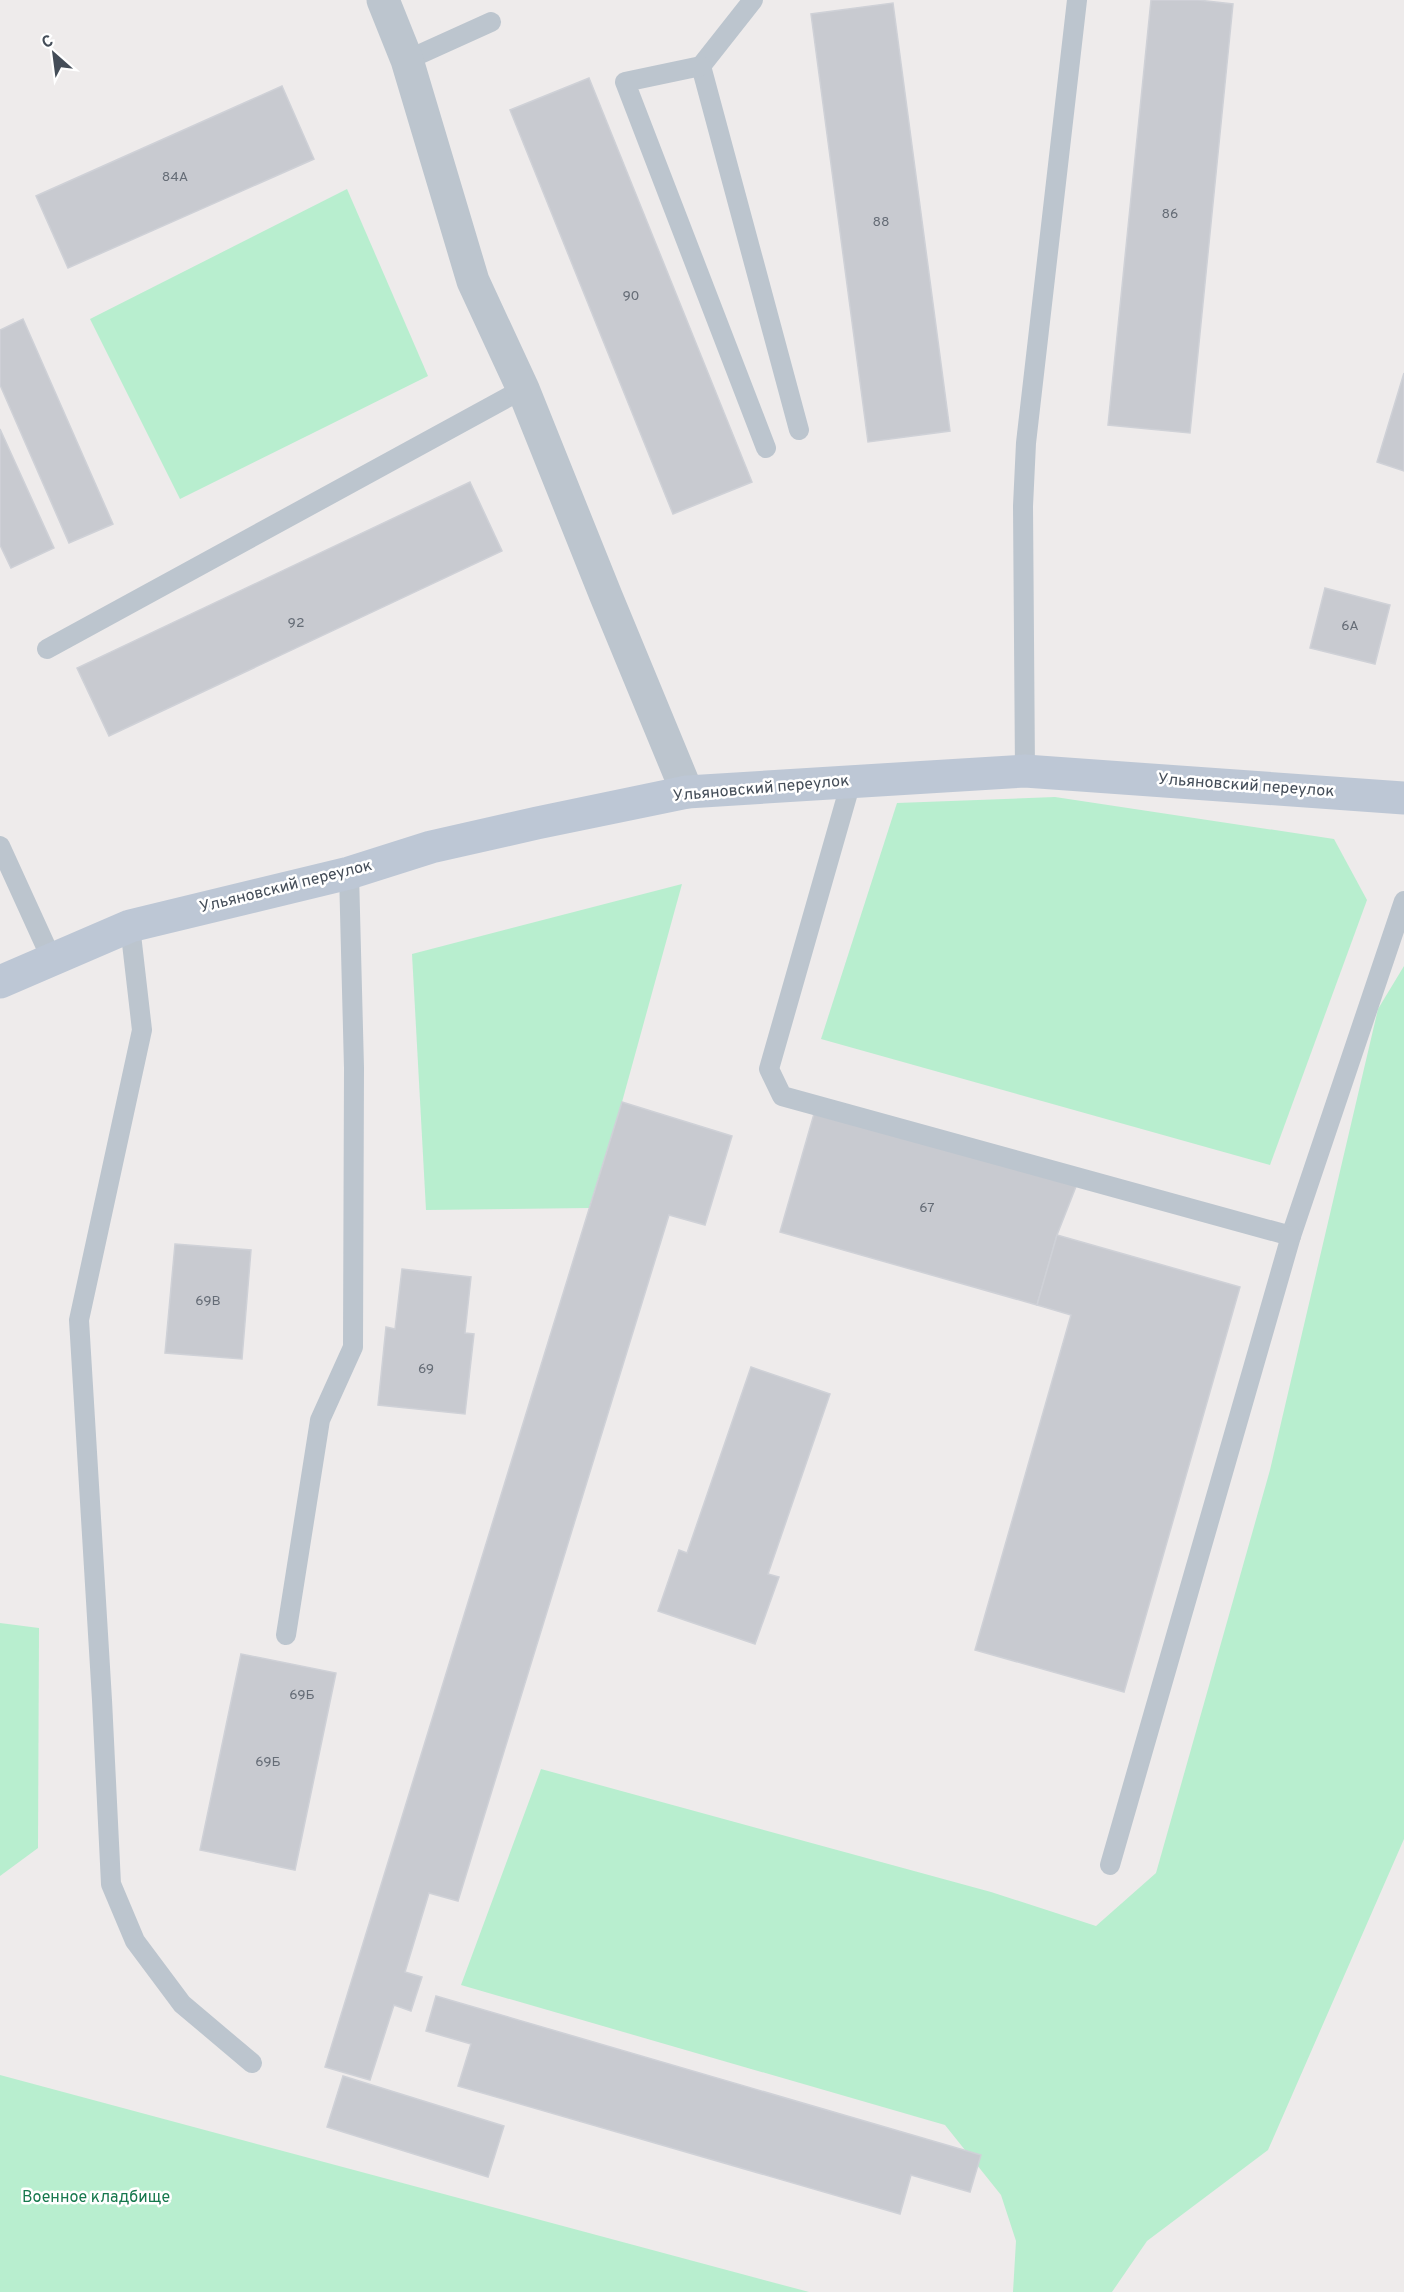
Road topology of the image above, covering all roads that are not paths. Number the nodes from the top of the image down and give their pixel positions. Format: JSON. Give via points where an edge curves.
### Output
{"nodes":[{"id":1,"x":383,"y":0,"type":"edge"},
{"id":2,"x":753,"y":0,"type":"edge"},
{"id":3,"x":1077,"y":0,"type":"edge"},
{"id":4,"x":490,"y":22,"type":"dead end"},
{"id":5,"x":407,"y":60,"type":"junction"},
{"id":6,"x":701,"y":66,"type":"junction"},
{"id":7,"x":523,"y":389,"type":"junction"},
{"id":8,"x":799,"y":430,"type":"dead end"},
{"id":9,"x":766,"y":448,"type":"dead end"},
{"id":10,"x":47,"y":649,"type":"dead end"},
{"id":11,"x":1025,"y":771,"type":"junction"},
{"id":12,"x":851,"y":782,"type":"junction"},
{"id":13,"x":687,"y":792,"type":"junction"},
{"id":14,"x":1404,"y":798,"type":"edge"},
{"id":15,"x":0,"y":846,"type":"edge"},
{"id":16,"x":349,"y":873,"type":"junction"},
{"id":17,"x":1404,"y":901,"type":"edge"},
{"id":18,"x":130,"y":926,"type":"junction"},
{"id":19,"x":52,"y":960,"type":"junction"},
{"id":20,"x":0,"y":982,"type":"edge"},
{"id":21,"x":1291,"y":1236,"type":"junction"},
{"id":22,"x":286,"y":1635,"type":"dead end"},
{"id":23,"x":1110,"y":1865,"type":"dead end"},
{"id":24,"x":252,"y":2062,"type":"dead end"}],
"edges":[{"from":1,"to":5,"type":"street"},
{"from":2,"to":6,"type":"lane"},
{"from":3,"to":11,"type":"lane","via":[[1026,442]]},
{"from":4,"to":5,"type":"lane"},
{"from":5,"to":7,"type":"street","via":[[473,281]]},
{"from":6,"to":8,"type":"lane"},
{"from":6,"to":9,"type":"lane","via":[[625,82]]},
{"from":7,"to":10,"type":"lane"},
{"from":7,"to":13,"type":"street"},
{"from":11,"to":12,"type":"main road","name":"Ульяновский переулок"},
{"from":11,"to":14,"type":"main road","name":"Ульяновский переулок"},
{"from":12,"to":13,"type":"main road","name":"Ульяновский переулок"},
{"from":12,"to":21,"type":"lane","via":[[769,1069],[782,1096]]},
{"from":13,"to":16,"type":"main road","name":"Ульяновский переулок","via":[[431,847]]},
{"from":15,"to":19,"type":"lane"},
{"from":16,"to":18,"type":"main road","name":"Ульяновский переулок"},
{"from":16,"to":22,"type":"lane","via":[[354,1068],[353,1347],[320,1420]]},
{"from":17,"to":21,"type":"lane"},
{"from":18,"to":19,"type":"main road","name":"Ульяновский переулок"},
{"from":18,"to":24,"type":"lane","via":[[142,1029],[79,1320],[111,1884],[135,1941],[182,2004]]},
{"from":19,"to":20,"type":"main road","name":"Ульяновский переулок"},
{"from":21,"to":23,"type":"lane"}]}
